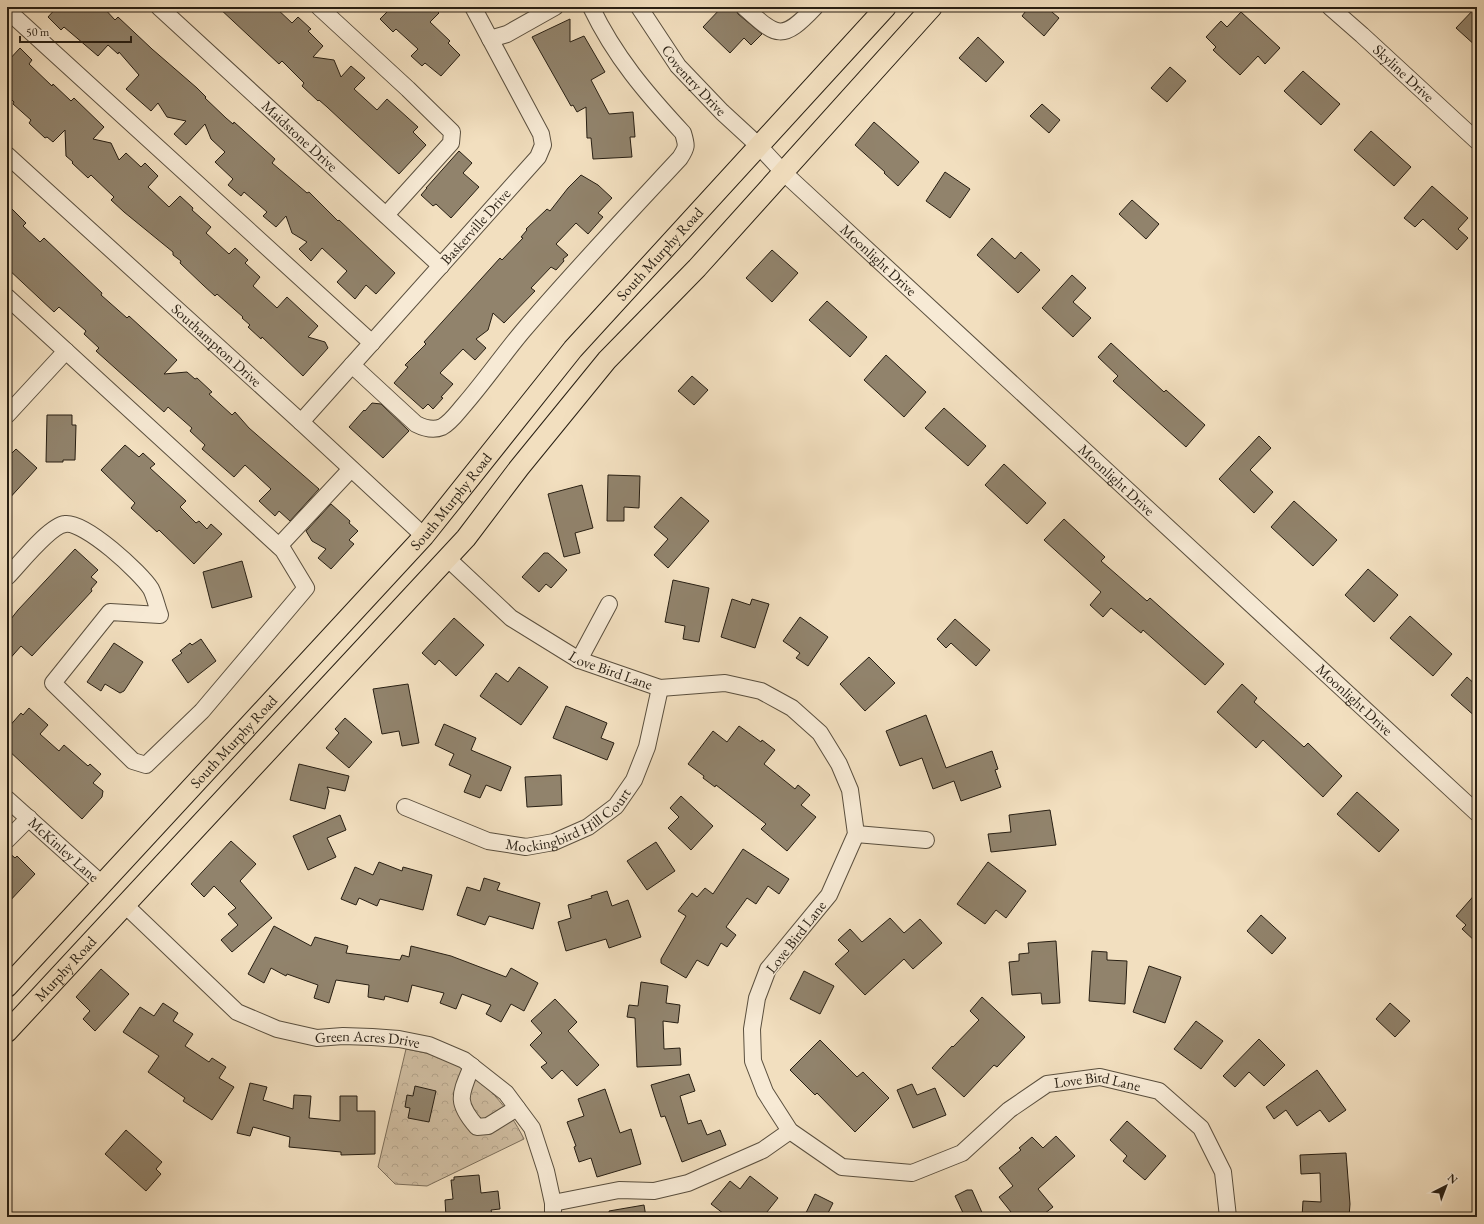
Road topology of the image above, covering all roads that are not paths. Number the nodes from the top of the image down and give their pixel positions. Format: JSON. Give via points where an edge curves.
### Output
{"nodes":[{"id":1,"x":159,"y":7,"type":"edge"},
{"id":2,"x":319,"y":7,"type":"edge"},
{"id":3,"x":473,"y":7,"type":"edge"},
{"id":4,"x":555,"y":7,"type":"edge"},
{"id":5,"x":592,"y":7,"type":"edge"},
{"id":6,"x":744,"y":7,"type":"edge"},
{"id":7,"x":815,"y":7,"type":"edge"},
{"id":8,"x":886,"y":7,"type":"edge"},
{"id":9,"x":932,"y":7,"type":"edge"},
{"id":10,"x":1330,"y":7,"type":"edge"},
{"id":11,"x":7,"y":10,"type":"edge"},
{"id":12,"x":645,"y":10,"type":"edge"},
{"id":13,"x":490,"y":39,"type":"junction"},
{"id":14,"x":1477,"y":141,"type":"edge"},
{"id":15,"x":759,"y":146,"type":"junction"},
{"id":16,"x":7,"y":155,"type":"edge"},
{"id":17,"x":783,"y":172,"type":"junction"},
{"id":18,"x":386,"y":216,"type":"junction"},
{"id":19,"x":441,"y":266,"type":"junction"},
{"id":20,"x":7,"y":297,"type":"edge"},
{"id":21,"x":372,"y":343,"type":"junction"},
{"id":22,"x":66,"y":351,"type":"junction"},
{"id":23,"x":352,"y":365,"type":"junction"},
{"id":24,"x":7,"y":415,"type":"edge"},
{"id":25,"x":301,"y":422,"type":"junction"},
{"id":26,"x":351,"y":469,"type":"junction"},
{"id":27,"x":424,"y":536,"type":"junction"},
{"id":28,"x":279,"y":546,"type":"junction"},
{"id":29,"x":447,"y":558,"type":"junction"},
{"id":30,"x":7,"y":578,"type":"edge"},
{"id":31,"x":609,"y":604,"type":"dead end"},
{"id":32,"x":579,"y":660,"type":"junction"},
{"id":33,"x":660,"y":688,"type":"junction"},
{"id":34,"x":7,"y":799,"type":"edge"},
{"id":35,"x":405,"y":807,"type":"dead end"},
{"id":36,"x":1477,"y":813,"type":"edge"},
{"id":37,"x":29,"y":818,"type":"junction"},
{"id":38,"x":856,"y":834,"type":"junction"},
{"id":39,"x":7,"y":840,"type":"edge"},
{"id":40,"x":926,"y":840,"type":"dead end"},
{"id":41,"x":103,"y":885,"type":"junction"},
{"id":42,"x":125,"y":905,"type":"junction"},
{"id":43,"x":7,"y":987,"type":"edge"},
{"id":44,"x":7,"y":1032,"type":"edge"},
{"id":45,"x":472,"y":1066,"type":"junction"},
{"id":46,"x":517,"y":1108,"type":"junction"},
{"id":47,"x":790,"y":1131,"type":"junction"},
{"id":48,"x":553,"y":1210,"type":"edge"},
{"id":49,"x":1228,"y":1217,"type":"edge"}],
"edges":[{"from":1,"to":18,"type":"street","name":"Maidstone Drive"},
{"from":2,"to":18,"type":"street","via":[[452,132],[450,143]]},
{"from":3,"to":13,"type":"street","name":"Baskerville Drive"},
{"from":4,"to":13,"type":"street","via":[[508,34]]},
{"from":5,"to":23,"type":"street","via":[[616,52],[634,78],[683,133],[686,148],[680,158],[555,295],[450,421],[442,427],[433,429],[416,424]]},
{"from":6,"to":7,"type":"street","via":[[766,27],[776,32],[796,26]]},
{"from":8,"to":15,"type":"main road","name":"South Murphy Road"},
{"from":9,"to":17,"type":"main road","name":"South Murphy Road"},
{"from":10,"to":14,"type":"street","name":"Skyline Drive"},
{"from":11,"to":21,"type":"street"},
{"from":12,"to":15,"type":"street","name":"Coventry Drive","via":[[678,66]]},
{"from":13,"to":19,"type":"street","name":"Baskerville Drive","via":[[541,134],[543,145],[530,167]]},
{"from":15,"to":17,"type":"street","name":"Moonlight Drive"},
{"from":15,"to":27,"type":"main road","name":"South Murphy Road","via":[[573,349]]},
{"from":16,"to":25,"type":"street","name":"Southampton Drive"},
{"from":17,"to":29,"type":"main road","name":"South Murphy Road","via":[[697,268],[607,360],[466,538]]},
{"from":17,"to":36,"type":"street","name":"Moonlight Drive"},
{"from":18,"to":19,"type":"street","name":"Maidstone Drive"},
{"from":19,"to":21,"type":"street","name":"Baskerville Drive"},
{"from":20,"to":22,"type":"street"},
{"from":21,"to":23,"type":"street","name":"Baskerville Drive"},
{"from":22,"to":24,"type":"street"},
{"from":22,"to":28,"type":"street"},
{"from":23,"to":25,"type":"street","name":"Baskerville Drive"},
{"from":25,"to":26,"type":"street","name":"Southampton Drive"},
{"from":26,"to":27,"type":"street","name":"Southampton Drive"},
{"from":26,"to":28,"type":"street"},
{"from":27,"to":29,"type":"main road"},
{"from":27,"to":41,"type":"main road","name":"South Murphy Road"},
{"from":28,"to":30,"type":"street","via":[[306,588],[202,711],[146,765],[133,761],[53,683],[110,612],[160,615],[150,588],[96,536],[80,526],[65,524],[52,530]]},
{"from":29,"to":32,"type":"street","name":"Love Bird Lane","via":[[511,618]]},
{"from":29,"to":42,"type":"main road","name":"South Murphy Road"},
{"from":31,"to":32,"type":"street"},
{"from":32,"to":33,"type":"street","name":"Love Bird Lane"},
{"from":33,"to":35,"type":"street","name":"Mockingbird Hill Court","via":[[647,747],[634,780],[616,806],[588,827],[554,842],[526,847],[488,841]]},
{"from":33,"to":38,"type":"street","name":"Love Bird Lane","via":[[725,683],[761,691],[792,708],[820,733],[839,764],[850,790]]},
{"from":34,"to":37,"type":"street","name":"McKinley Lane"},
{"from":37,"to":39,"type":"street"},
{"from":37,"to":41,"type":"street","name":"McKinley Lane"},
{"from":38,"to":40,"type":"street"},
{"from":38,"to":47,"type":"street","name":"Love Bird Lane","via":[[829,895],[768,969],[757,998],[752,1029],[753,1061],[765,1092]]},
{"from":41,"to":42,"type":"main road"},
{"from":41,"to":43,"type":"main road","name":"South Murphy Road"},
{"from":42,"to":44,"type":"main road","name":"Murphy Road"},
{"from":42,"to":45,"type":"street","name":"Green Acres Drive","via":[[237,1012],[277,1029],[317,1038],[372,1037],[429,1045]]},
{"from":45,"to":46,"type":"street","name":"Green Acres Drive","via":[[506,1093]]},
{"from":45,"to":46,"type":"street","via":[[461,1100],[466,1114],[477,1127],[488,1126]]},
{"from":46,"to":48,"type":"street","name":"Green Acres Drive","via":[[532,1128],[546,1171]]},
{"from":47,"to":48,"type":"street","via":[[763,1150],[688,1183],[654,1191],[619,1190]]},
{"from":47,"to":49,"type":"street","name":"Love Bird Lane","via":[[842,1167],[912,1173],[962,1153],[1009,1110],[1047,1084],[1100,1077],[1159,1091],[1201,1128],[1223,1172]]}]}
